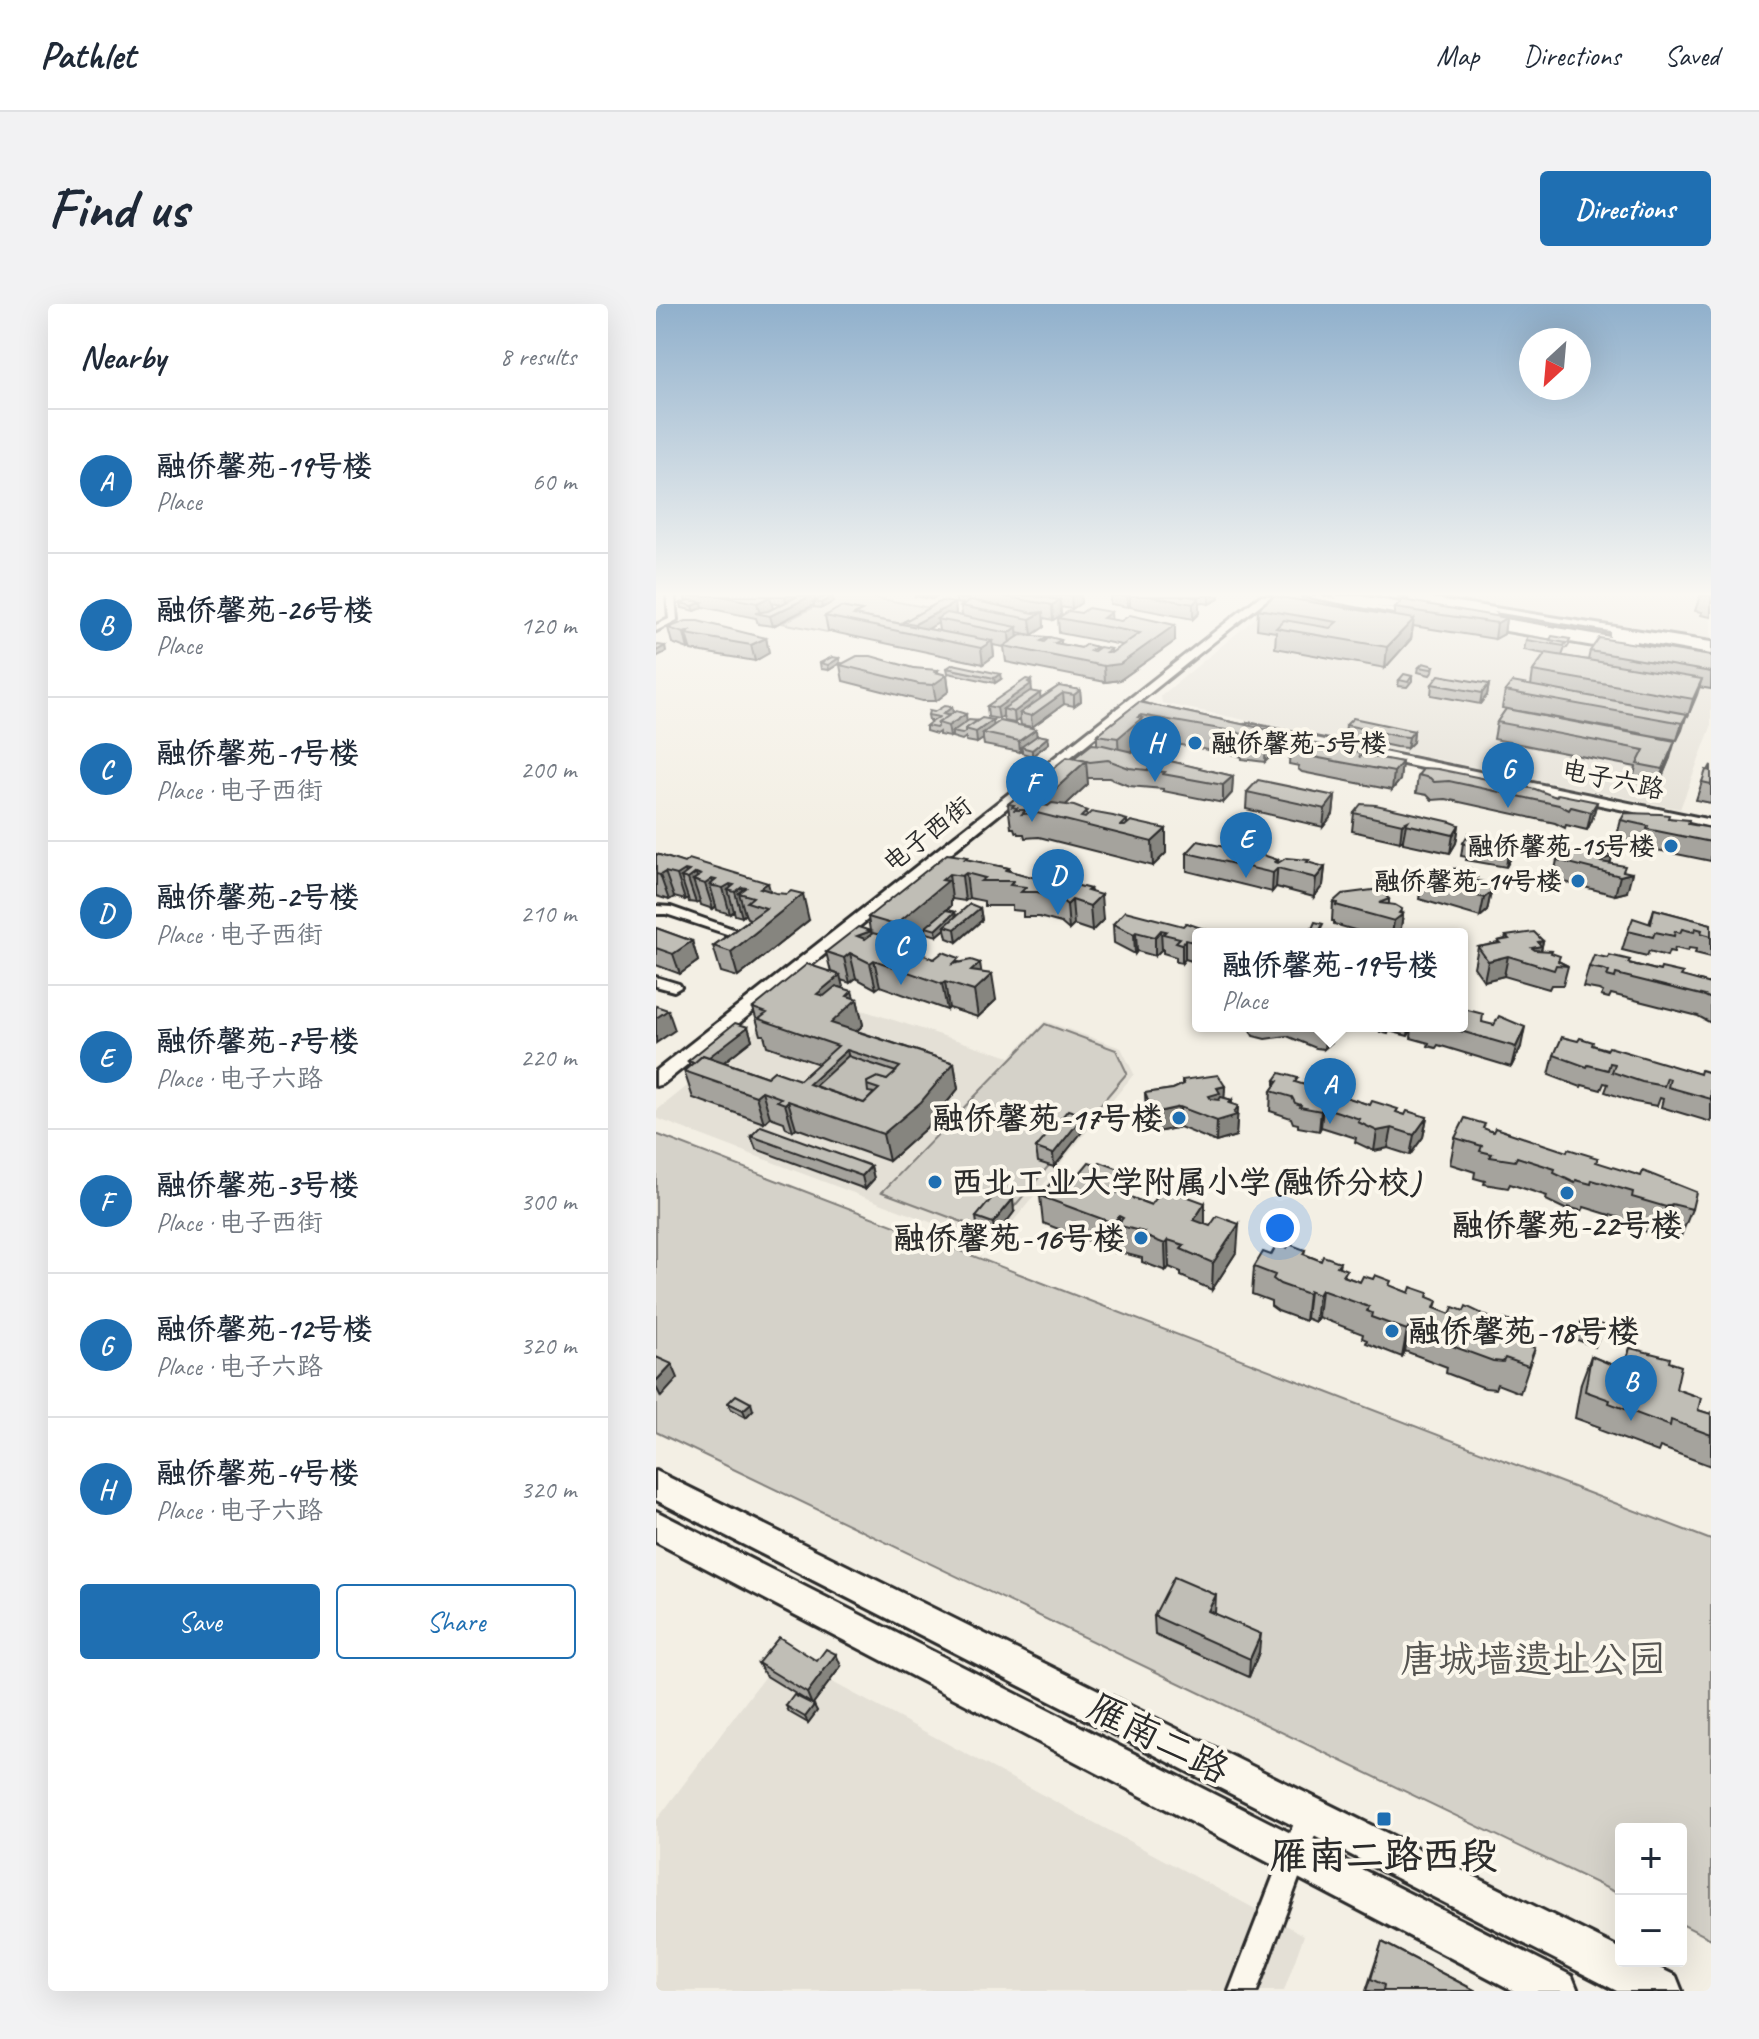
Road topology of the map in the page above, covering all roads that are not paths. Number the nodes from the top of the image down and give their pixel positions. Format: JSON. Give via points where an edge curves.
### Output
{"nodes":[{"id":1,"x":1172,"y":675,"type":"edge"},
{"id":2,"x":1234,"y":725,"type":"edge"},
{"id":3,"x":1711,"y":824,"type":"edge"},
{"id":4,"x":656,"y":910,"type":"edge"},
{"id":5,"x":728,"y":949,"type":"edge"},
{"id":6,"x":656,"y":981,"type":"edge"},
{"id":7,"x":674,"y":987,"type":"dead end"},
{"id":8,"x":656,"y":1080,"type":"edge"},
{"id":9,"x":656,"y":1485,"type":"edge"},
{"id":10,"x":656,"y":1526,"type":"edge"},
{"id":11,"x":1310,"y":1814,"type":"junction"},
{"id":12,"x":1295,"y":1855,"type":"junction"},
{"id":13,"x":1243,"y":1991,"type":"edge"},
{"id":14,"x":1557,"y":1991,"type":"edge"},
{"id":15,"x":1661,"y":1991,"type":"edge"}],
"edges":[{"from":1,"to":8,"type":"street","name":"电子西街"},
{"from":2,"to":3,"type":"street","name":"电子六路"},
{"from":4,"to":5,"type":"street","via":[[746,936]]},
{"from":6,"to":7,"type":"street"},
{"from":9,"to":11,"type":"main road","name":"雁南二路"},
{"from":10,"to":12,"type":"main road","name":"雁南二路"},
{"from":11,"to":12,"type":"street"},
{"from":11,"to":15,"type":"main road","name":"雁南二路"},
{"from":12,"to":13,"type":"street"},
{"from":12,"to":14,"type":"main road","name":"雁南二路"}]}
